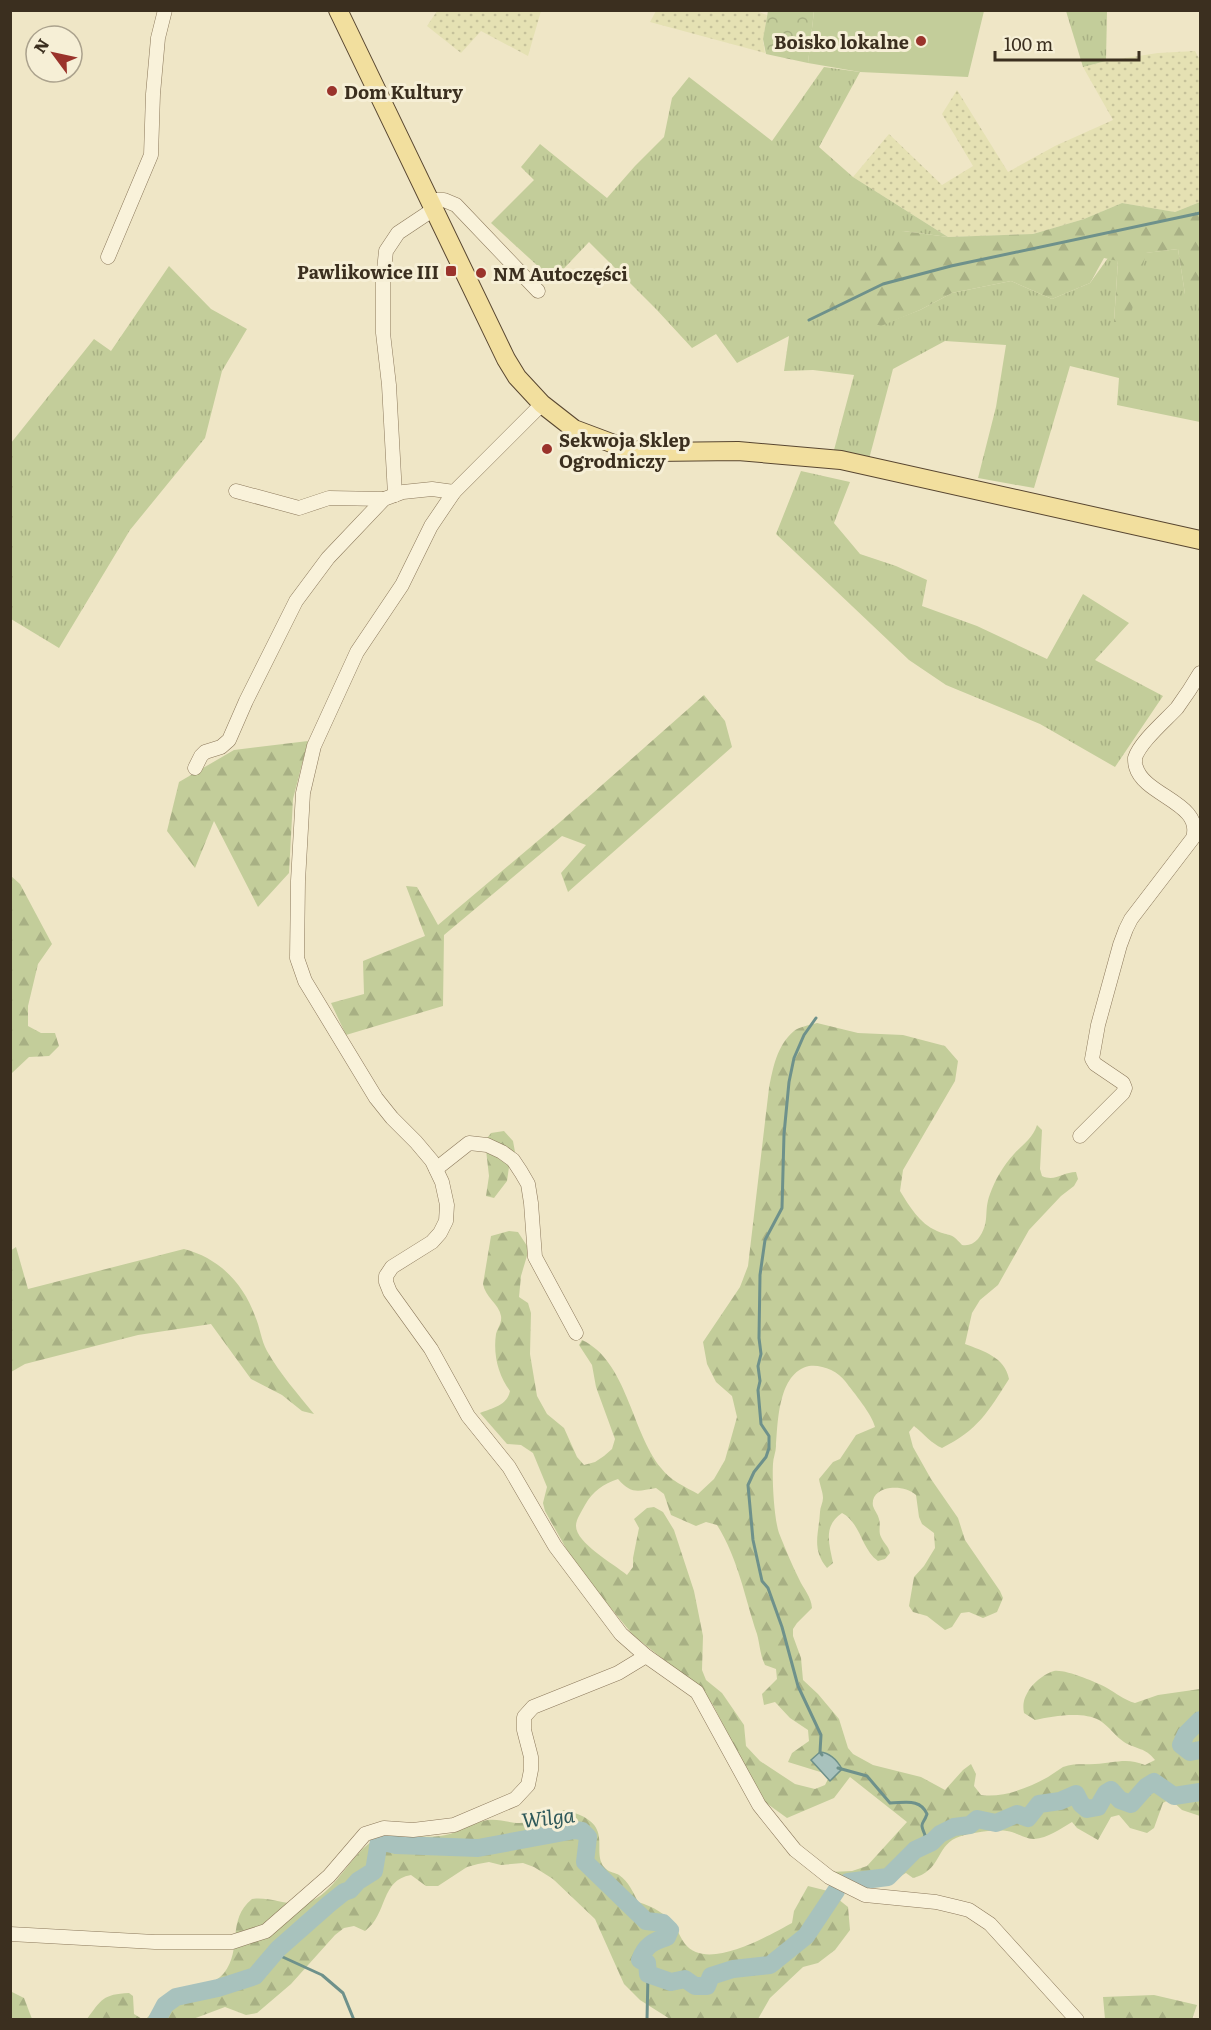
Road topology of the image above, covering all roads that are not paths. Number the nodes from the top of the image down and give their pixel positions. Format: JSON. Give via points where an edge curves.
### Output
{"nodes":[{"id":1,"x":165,"y":10,"type":"edge"},
{"id":2,"x":338,"y":10,"type":"edge"},
{"id":3,"x":432,"y":204,"type":"junction"},
{"id":4,"x":108,"y":257,"type":"dead end"},
{"id":5,"x":537,"y":291,"type":"dead end"},
{"id":6,"x":542,"y":404,"type":"junction"},
{"id":7,"x":236,"y":491,"type":"dead end"},
{"id":8,"x":454,"y":492,"type":"junction"},
{"id":9,"x":390,"y":497,"type":"junction"},
{"id":10,"x":1200,"y":540,"type":"edge"},
{"id":11,"x":1200,"y":673,"type":"edge"},
{"id":12,"x":195,"y":768,"type":"dead end"},
{"id":13,"x":1080,"y":1136,"type":"dead end"},
{"id":14,"x":436,"y":1169,"type":"junction"},
{"id":15,"x":576,"y":1333,"type":"dead end"},
{"id":16,"x":646,"y":1656,"type":"junction"},
{"id":17,"x":10,"y":1934,"type":"edge"},
{"id":18,"x":1077,"y":2019,"type":"edge"}],
"edges":[{"from":1,"to":4,"type":"street","via":[[158,38],[151,155]]},
{"from":2,"to":3,"type":"main road"},
{"from":3,"to":5,"type":"street","via":[[444,200],[456,205]]},
{"from":3,"to":6,"type":"main road","via":[[506,359]]},
{"from":3,"to":9,"type":"street","via":[[398,233],[386,251],[383,333],[389,385]]},
{"from":6,"to":8,"type":"street"},
{"from":6,"to":10,"type":"main road","via":[[574,429],[630,450],[750,451],[841,460]]},
{"from":7,"to":9,"type":"street","via":[[299,508],[329,498]]},
{"from":8,"to":9,"type":"street","via":[[432,489]]},
{"from":8,"to":14,"type":"street","via":[[431,526],[402,585],[357,652],[314,746],[303,793],[298,881],[297,958],[305,981],[376,1098]]},
{"from":9,"to":12,"type":"street","via":[[308,583],[229,740],[201,756]]},
{"from":11,"to":13,"type":"street","via":[[1135,758],[1143,780],[1185,811],[1196,828],[1193,838],[1131,919],[1120,945],[1092,1059],[1125,1088]]},
{"from":14,"to":15,"type":"street","via":[[469,1143],[487,1145],[513,1160],[528,1184],[535,1257]]},
{"from":14,"to":16,"type":"street","via":[[447,1205],[444,1227],[432,1242],[389,1271],[386,1281],[390,1292],[431,1349],[468,1416],[509,1467],[555,1546],[613,1624]]},
{"from":16,"to":17,"type":"street","via":[[618,1673],[533,1707],[524,1717],[531,1770],[528,1785],[515,1798],[454,1825],[413,1830],[384,1828],[365,1834],[330,1876],[266,1931],[232,1942]]},
{"from":16,"to":18,"type":"street","via":[[697,1692],[759,1805],[795,1850],[828,1877],[865,1895],[936,1902],[969,1910],[990,1924]]}]}
